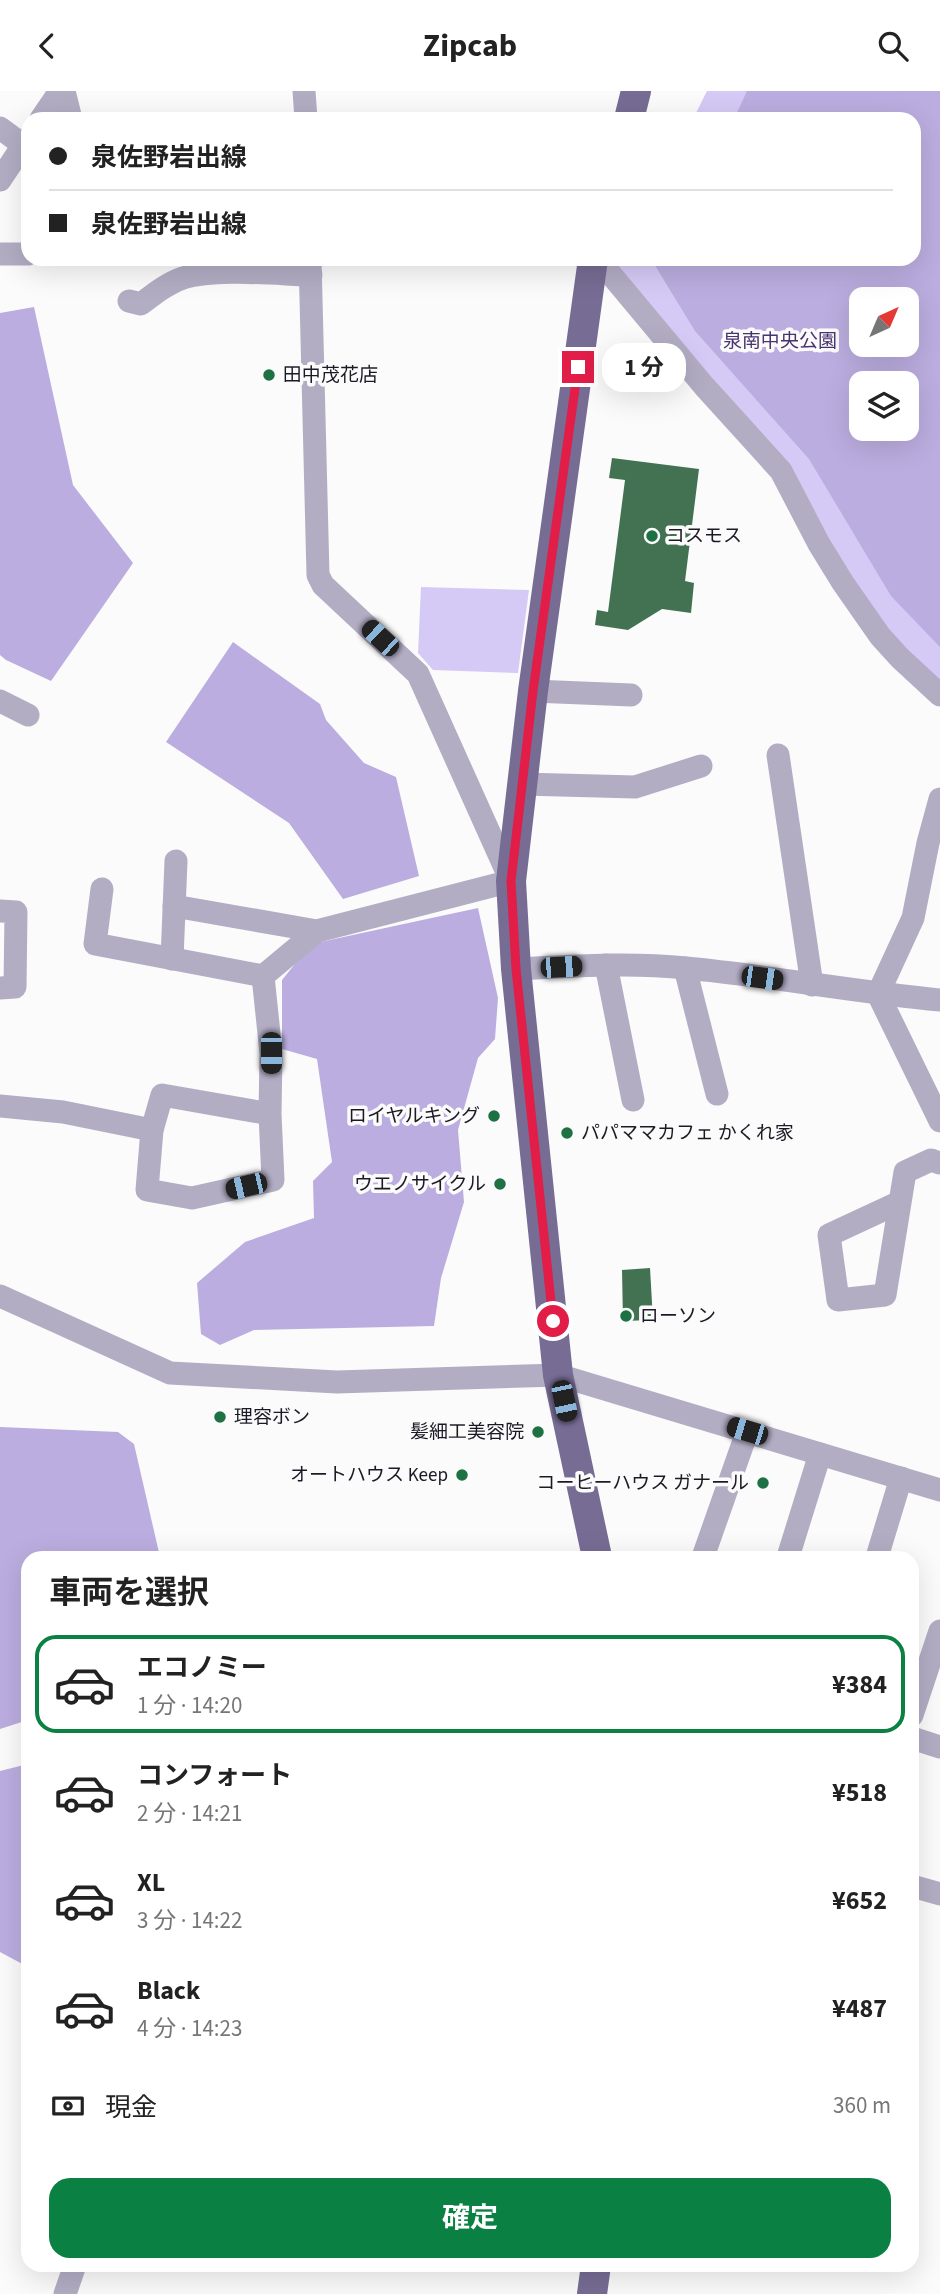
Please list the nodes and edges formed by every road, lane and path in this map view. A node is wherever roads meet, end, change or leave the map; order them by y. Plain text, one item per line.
1 (62, 91) edge
2 (304, 91) edge
3 (636, 91) edge
4 (46, 112) edge
5 (69, 112) edge
6 (306, 112) edge
7 (631, 112) edge
8 (0, 128) edge
9 (21, 139) edge
10 (21, 149) edge
11 (0, 180) edge
12 (0, 254) edge
13 (21, 254) edge
14 (592, 266) edge
15 (604, 266) edge
16 (311, 267) edge
17 (129, 301) dead end
18 (533, 691) junction
19 (631, 695) dead end
20 (940, 695) edge
21 (0, 701) edge
22 (28, 715) dead end
23 (778, 755) dead end
24 (701, 765) dead end
25 (522, 783) junction
26 (940, 799) edge
27 (176, 861) dead end
28 (511, 881) junction
29 (102, 889) dead end
30 (174, 906) junction
31 (0, 911) edge
32 (317, 930) junction
33 (172, 958) junction
34 (606, 965) junction
35 (685, 968) junction
36 (516, 969) junction
37 (264, 976) junction
38 (813, 985) junction
39 (0, 988) edge
40 (878, 994) junction
41 (940, 1000) edge
42 (717, 1094) dead end
43 (633, 1100) dead end
44 (0, 1106) edge
45 (271, 1114) junction
46 (940, 1121) edge
47 (152, 1130) junction
48 (940, 1163) edge
49 (900, 1202) dead end
50 (0, 1296) edge
51 (558, 1375) junction
52 (747, 1431) junction
53 (820, 1454) junction
54 (901, 1478) junction
55 (940, 1490) edge
56 (596, 1551) edge
57 (705, 1551) edge
58 (790, 1551) edge
59 (879, 1551) edge
60 (940, 1631) edge
61 (936, 1656) edge
62 (919, 1698) edge
63 (919, 1740) edge
64 (940, 1747) edge
65 (919, 1888) edge
66 (940, 1894) edge
67 (73, 2272) edge
68 (595, 2272) edge
69 (65, 2294) edge
70 (592, 2294) edge

1 - 4 street
1 - 5 street
2 - 6 street
3 - 7 main road
8 - 9 street
10 - 11 street
12 - 13 street
14 - 18 main road
15 - 20 street
16 - 17 street
16 - 28 street
18 - 19 street
18 - 25 main road
21 - 22 street
23 - 38 street
24 - 25 street
25 - 28 main road
26 - 40 street
27 - 30 street
28 - 32 street
28 - 36 main road
29 - 33 street
30 - 32 street
30 - 33 street
31 - 39 street
32 - 37 street
33 - 37 street
34 - 35 street
34 - 36 street
34 - 43 street
35 - 38 street
35 - 42 street
36 - 51 main road
37 - 45 street
38 - 40 street
40 - 41 street
40 - 46 street
44 - 47 street
45 - 47 street
45 - 47 street
48 - 49 street
50 - 51 street
51 - 52 street
51 - 56 main road
52 - 53 street
52 - 57 street
53 - 54 street
53 - 58 street
54 - 55 street
54 - 59 street
60 - 61 street
61 - 62 street
63 - 64 street
65 - 66 street
67 - 69 street
68 - 70 main road

